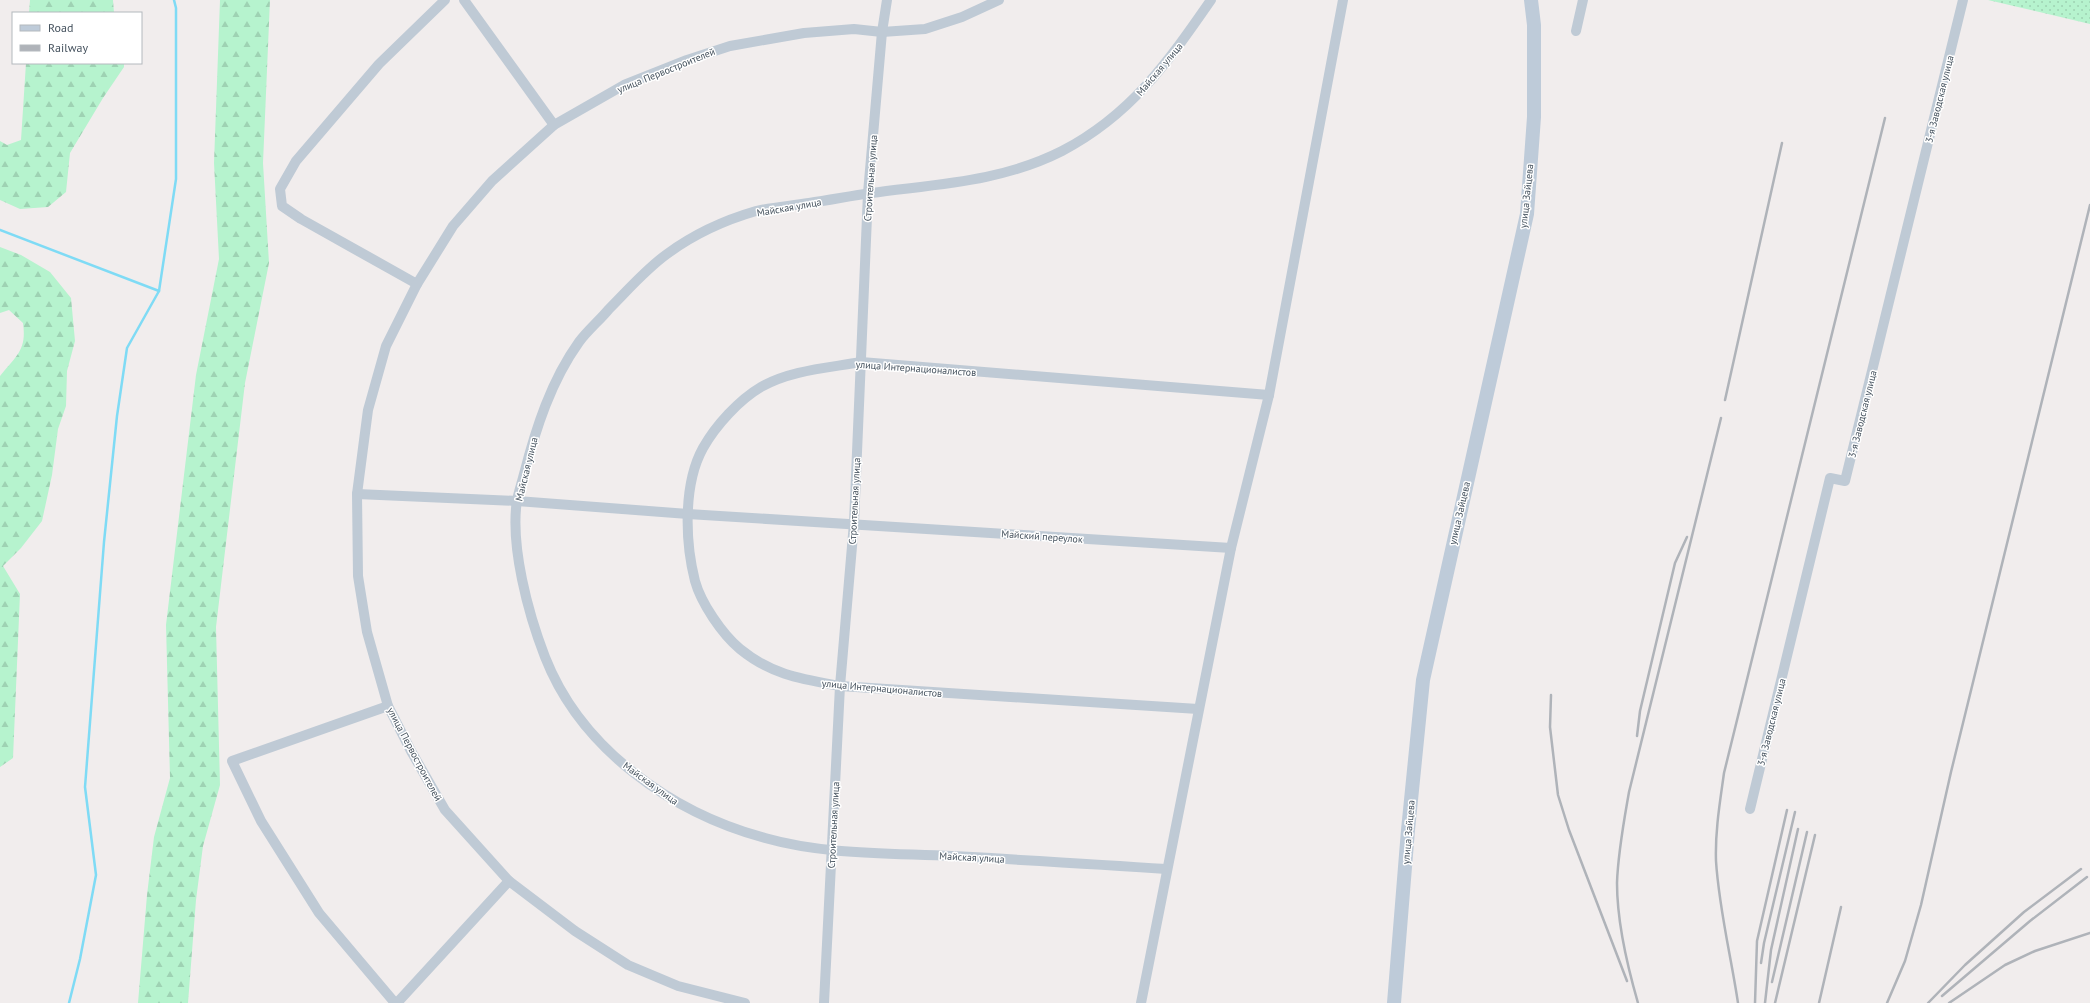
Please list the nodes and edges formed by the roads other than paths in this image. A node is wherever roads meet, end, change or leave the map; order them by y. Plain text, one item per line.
1 (445, 0) edge
2 (464, 0) edge
3 (887, 0) edge
4 (999, 0) edge
5 (1211, 0) edge
6 (1343, 0) edge
7 (1531, 0) edge
8 (1583, 0) edge
9 (1963, 0) edge
10 (1576, 31) dead end
11 (882, 32) junction
12 (554, 125) junction
13 (868, 193) junction
14 (416, 284) junction
15 (861, 362) junction
16 (1269, 395) junction
17 (357, 494) junction
18 (517, 501) junction
19 (688, 514) junction
20 (854, 523) junction
21 (1231, 548) junction
22 (840, 686) junction
23 (388, 706) junction
24 (1198, 709) junction
25 (1750, 809) dead end
26 (831, 850) junction
27 (1166, 869) junction
28 (509, 882) junction
29 (396, 1003) edge
30 (745, 1003) edge
31 (824, 1003) edge
32 (1141, 1003) edge
33 (1394, 1003) edge

1 - 14 street
2 - 12 street
3 - 11 street, Строительная улица
4 - 11 street, улица Первостроителей
5 - 13 street, Майская улица
6 - 16 street
7 - 33 street, улица Зайцева
8 - 10 street
9 - 25 street, 3-я Заводская улица
11 - 12 street, улица Первостроителей
11 - 13 street, Строительная улица
12 - 14 street, улица Первостроителей
13 - 15 street, Строительная улица
13 - 18 street, Майская улица
14 - 17 street, улица Первостроителей
15 - 16 street, улица Интернационалистов
15 - 19 street, улица Интернационалистов
15 - 20 street, Строительная улица
16 - 21 street
17 - 18 street, Майский переулок
17 - 23 street, улица Первостроителей
18 - 19 street, Майский переулок
18 - 26 street, Майская улица
19 - 20 street, Майский переулок
19 - 22 street, улица Интернационалистов
20 - 21 street, Майский переулок
20 - 22 street, Строительная улица
21 - 24 street
22 - 24 street, улица Интернационалистов
22 - 26 street, Строительная улица
23 - 28 street, улица Первостроителей
23 - 29 street
24 - 27 street
26 - 27 street, Майская улица
26 - 31 street, Строительная улица
27 - 32 street
28 - 29 street
28 - 30 street, улица Первостроителей

